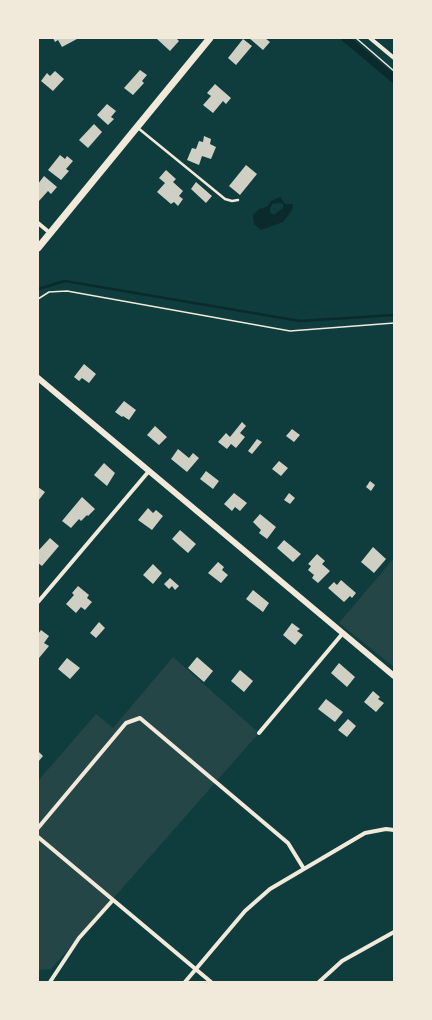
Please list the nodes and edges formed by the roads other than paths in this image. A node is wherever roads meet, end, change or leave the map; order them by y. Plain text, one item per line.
1 (210, 38) edge
2 (370, 38) edge
3 (394, 58) edge
4 (137, 127) junction
5 (238, 200) dead end
6 (38, 223) edge
7 (50, 233) junction
8 (38, 248) edge
9 (38, 378) edge
10 (149, 471) junction
11 (38, 602) edge
12 (343, 633) junction
13 (394, 676) edge
14 (259, 733) dead end
15 (38, 828) edge
16 (394, 830) edge
17 (38, 838) edge
18 (304, 869) junction
19 (112, 900) junction
20 (394, 932) edge
21 (196, 969) junction
22 (50, 982) edge
23 (185, 982) edge
24 (211, 982) edge
25 (319, 982) edge

1 - 4 main road
2 - 3 street
4 - 5 lane
4 - 7 main road
6 - 7 street
7 - 8 main road
9 - 10 street
10 - 11 street
10 - 12 street
12 - 13 street
12 - 14 street
15 - 18 street
16 - 18 street
17 - 19 street
18 - 21 street
19 - 21 street
19 - 22 street
20 - 25 street
21 - 23 street
21 - 24 street

